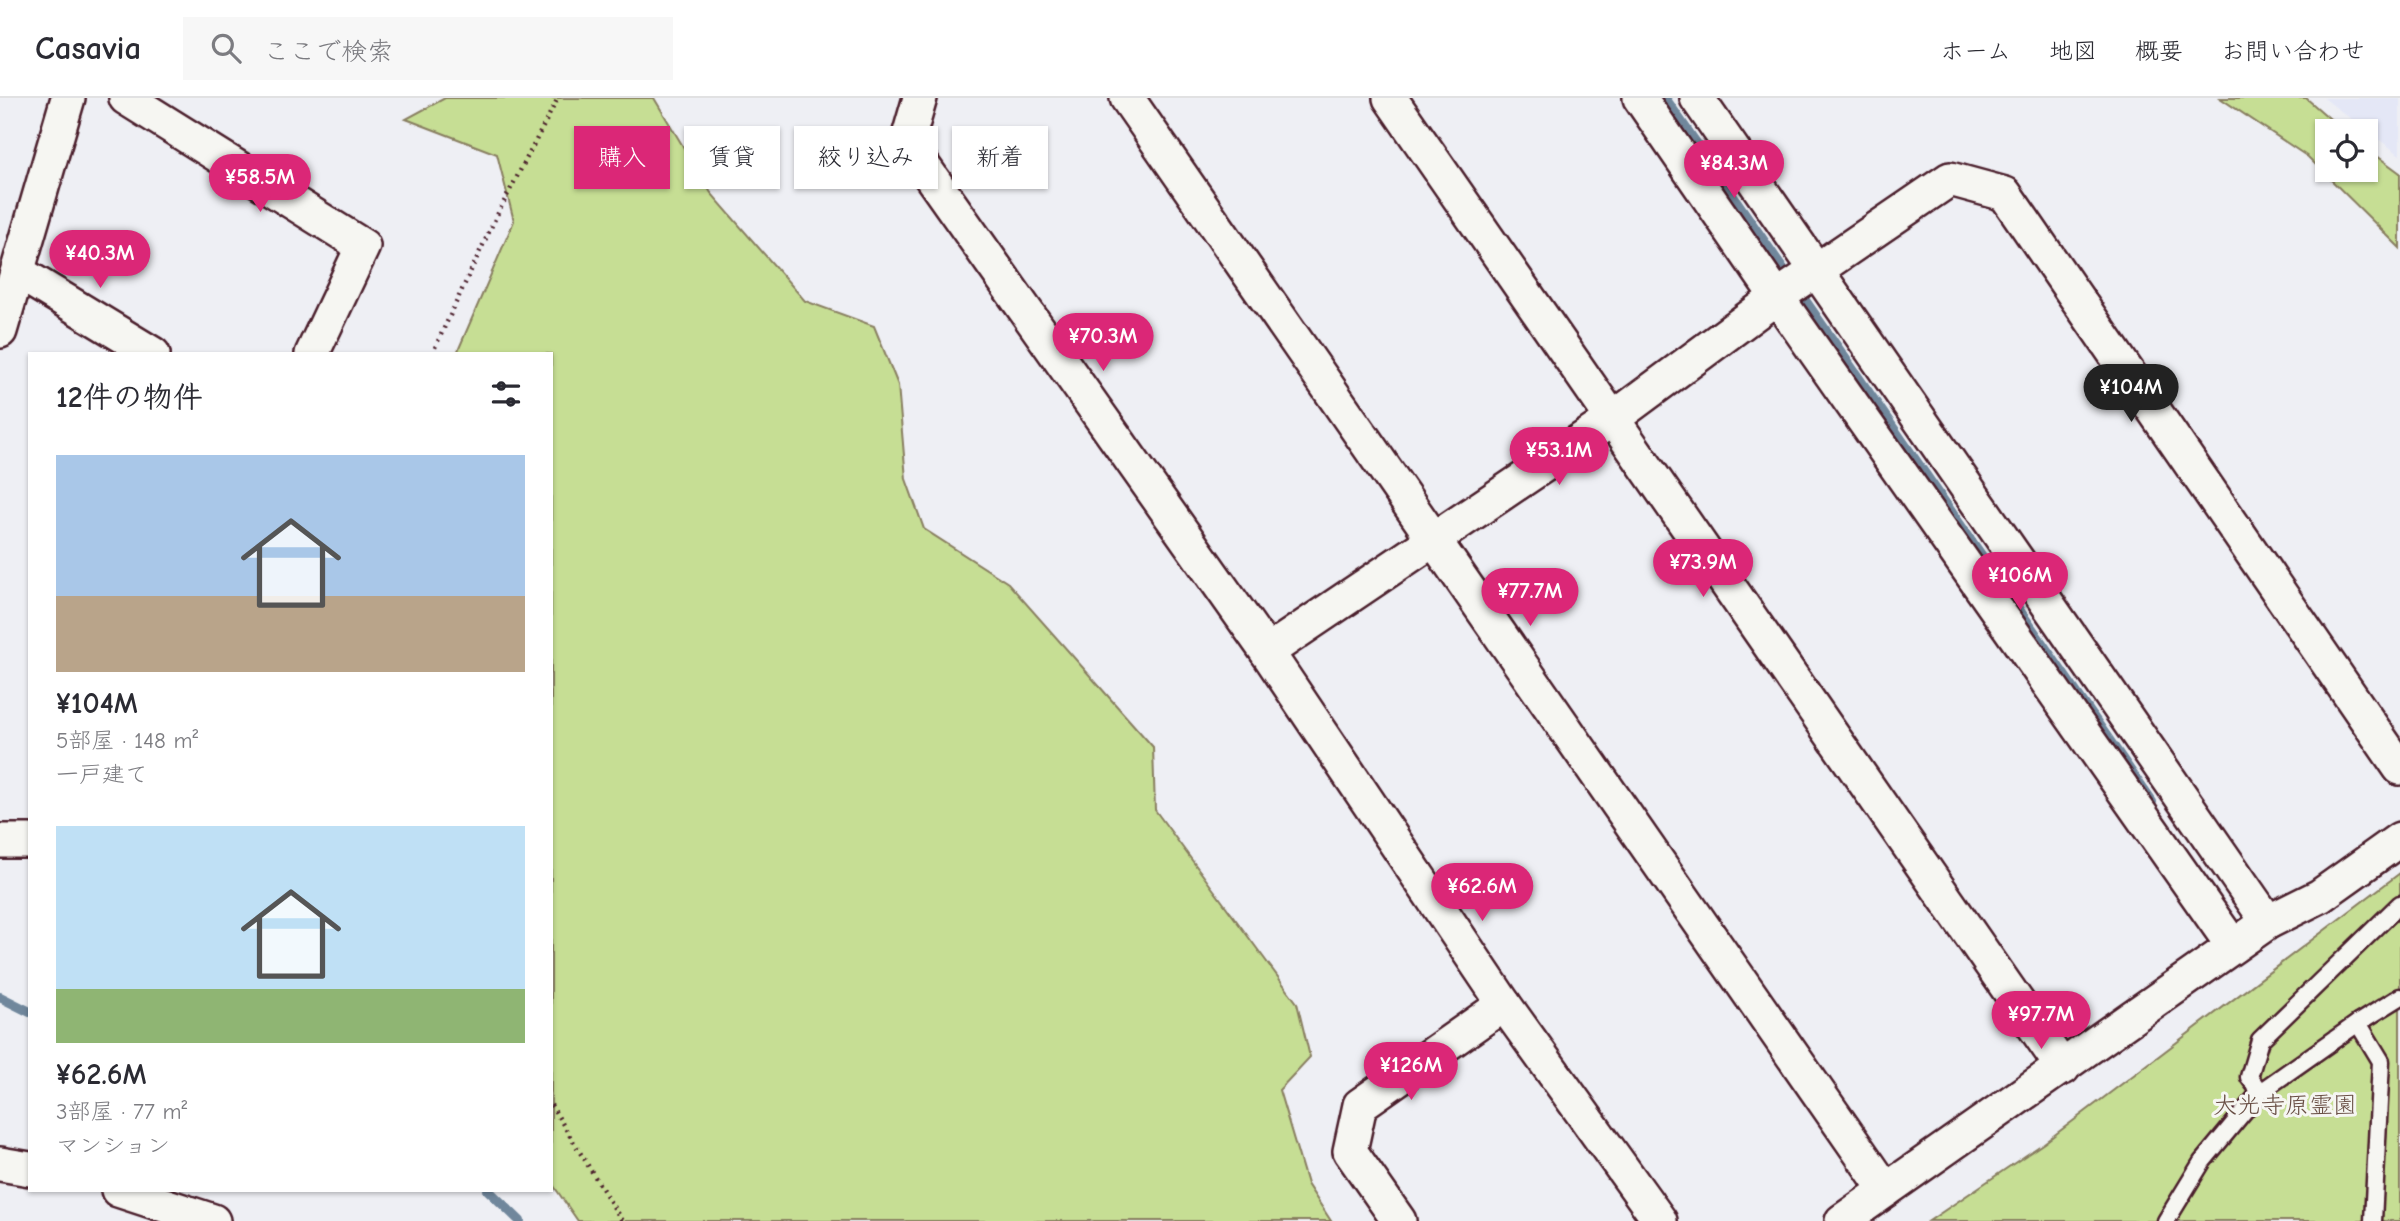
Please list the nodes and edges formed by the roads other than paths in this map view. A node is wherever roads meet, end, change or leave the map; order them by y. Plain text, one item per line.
1 (68, 98) edge
2 (126, 98) edge
3 (920, 98) edge
4 (1127, 98) edge
5 (1390, 98) edge
6 (1640, 98) edge
7 (1697, 98) edge
8 (1816, 271) junction
9 (19, 272) junction
10 (1777, 297) junction
11 (0, 331) edge
12 (150, 352) edge
13 (313, 352) edge
14 (1611, 420) junction
15 (1434, 538) junction
16 (1266, 652) junction
17 (2400, 768) edge
18 (2400, 839) edge
19 (0, 841) edge
20 (28, 841) edge
21 (2400, 904) edge
22 (2268, 922) junction
23 (2233, 946) junction
24 (2400, 997) edge
25 (1504, 1004) junction
26 (2358, 1023) junction
27 (2063, 1068) junction
28 (2260, 1092) junction
29 (0, 1164) edge
30 (28, 1169) edge
31 (1886, 1190) junction
32 (124, 1192) edge
33 (213, 1221) edge
34 (1399, 1221) edge
35 (1660, 1221) edge
36 (1842, 1221) edge
37 (2166, 1221) edge
38 (2374, 1221) edge

1 - 9 street
2 - 13 street
3 - 16 street
4 - 15 street
5 - 14 street
6 - 10 street
7 - 8 street
8 - 10 street
8 - 17 street
8 - 22 street
9 - 11 street
9 - 12 street
10 - 14 street
10 - 23 street
14 - 15 street
14 - 27 street
15 - 16 street
15 - 31 street
16 - 25 street
18 - 22 street
19 - 20 street
21 - 28 lane
22 - 23 street
23 - 27 street
24 - 26 lane
25 - 34 street
25 - 35 street
26 - 28 lane
26 - 38 lane
27 - 31 street
28 - 37 lane
29 - 30 street
31 - 36 street
32 - 33 street

